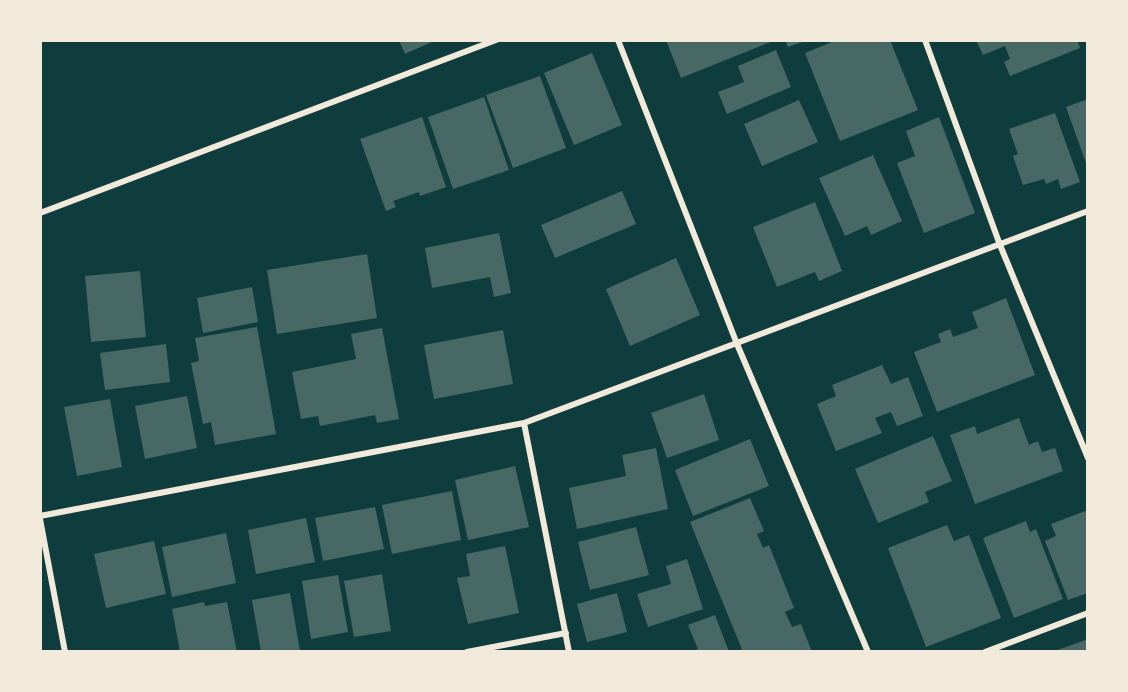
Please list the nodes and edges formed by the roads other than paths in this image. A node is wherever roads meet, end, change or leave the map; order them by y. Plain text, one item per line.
1 (496, 40) edge
2 (618, 40) edge
3 (925, 40) edge
4 (1088, 211) edge
5 (40, 213) edge
6 (1000, 245) junction
7 (737, 344) junction
8 (524, 423) junction
9 (1088, 458) edge
10 (40, 517) edge
11 (1088, 613) edge
12 (566, 633) junction
13 (65, 651) edge
14 (467, 651) edge
15 (569, 651) edge
16 (868, 651) edge
17 (985, 651) edge

1 - 5 street
2 - 7 street
3 - 6 street
4 - 6 street
6 - 7 street
6 - 9 street
7 - 8 street
7 - 16 street
8 - 10 street
8 - 12 street
10 - 13 street
11 - 17 street
12 - 14 street
12 - 15 street

